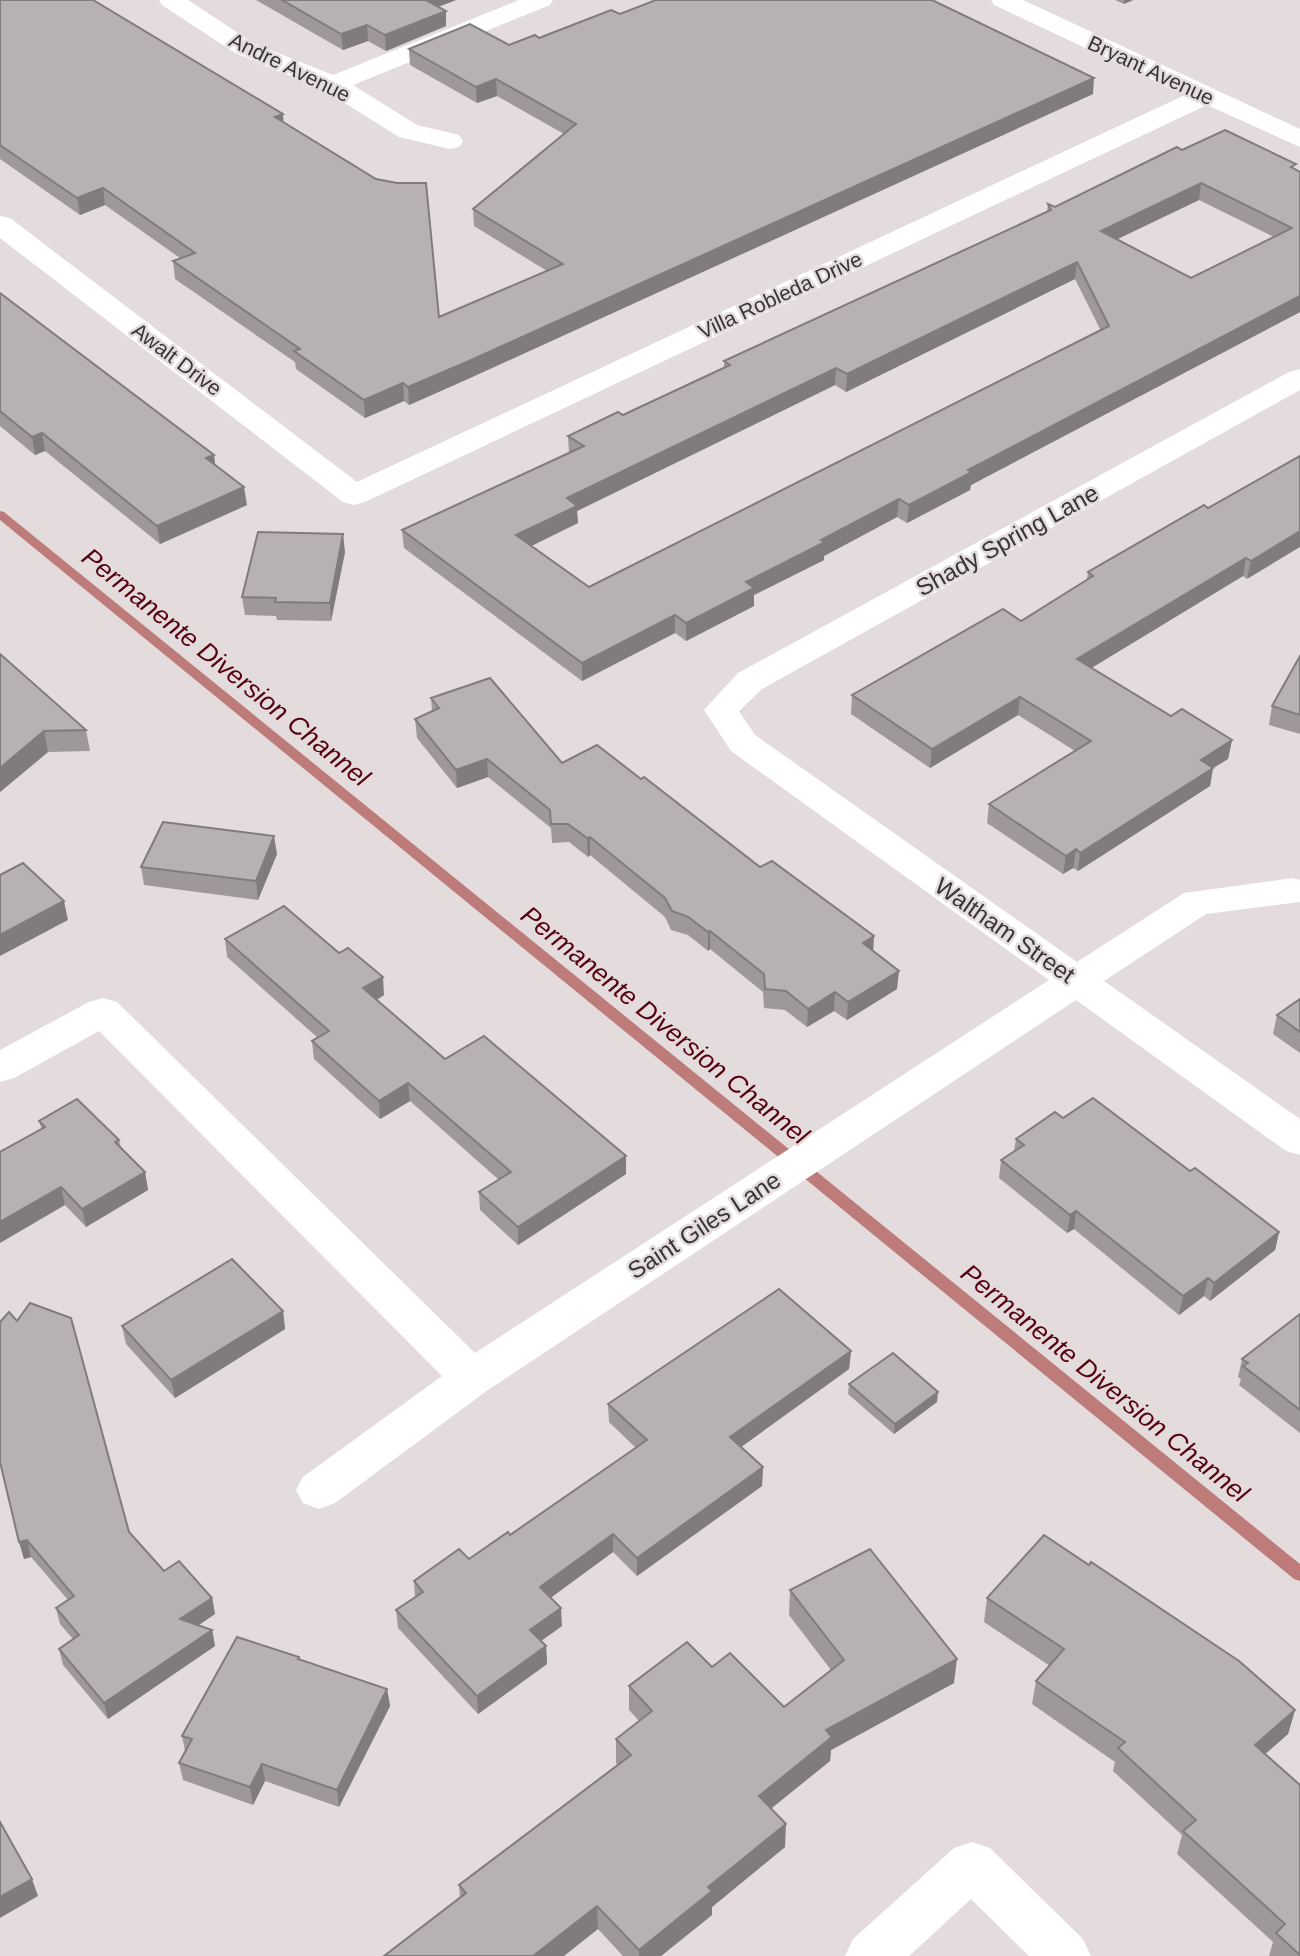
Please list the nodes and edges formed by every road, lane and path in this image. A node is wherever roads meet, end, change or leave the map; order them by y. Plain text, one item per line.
1 (171, 0) edge
2 (541, 0) edge
3 (1003, 0) edge
4 (333, 84) junction
5 (1205, 96) junction
6 (1300, 139) edge
7 (450, 141) dead end
8 (0, 224) edge
9 (1300, 378) edge
10 (354, 495) joint
11 (721, 710) joint
12 (1293, 891) dead end
13 (1077, 981) junction
14 (0, 1068) edge
15 (1300, 1140) edge
16 (472, 1378) junction
17 (319, 1490) dead end
18 (871, 1956) edge
19 (1065, 1956) edge

1 - 4 street, Andre Avenue
2 - 4 street
3 - 5 street, Bryant Avenue
4 - 7 street, Andre Avenue
5 - 6 street, Bryant Avenue
5 - 10 street, Villa Robleda Drive
8 - 10 street, Awalt Drive
9 - 11 street, Shady Spring Lane
11 - 13 street, Waltham Street
12 - 13 street, Saint Giles Lane
13 - 15 street, Waltham Street
13 - 16 street, Saint Giles Lane
14 - 16 street
16 - 17 street, Saint Giles Lane
18 - 19 street

